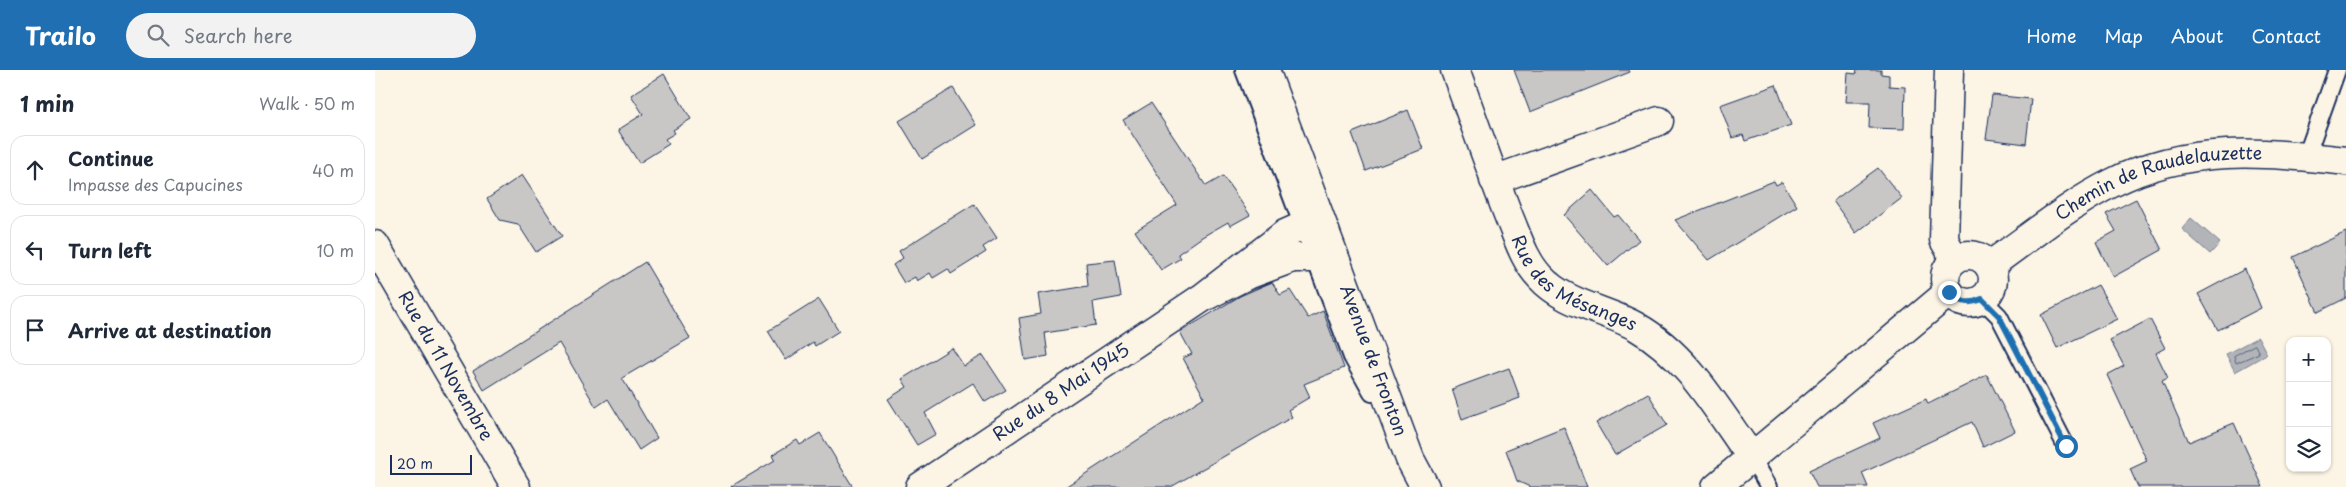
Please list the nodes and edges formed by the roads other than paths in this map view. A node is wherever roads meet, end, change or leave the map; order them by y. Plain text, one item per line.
1 (1244, 70) edge
2 (1265, 70) edge
3 (1455, 70) edge
4 (1949, 70) edge
5 (2337, 70) edge
6 (1659, 121) dead end
7 (2306, 157) junction
8 (2346, 161) edge
9 (1495, 180) junction
10 (1314, 229) junction
11 (375, 246) edge
12 (1316, 258) junction
13 (1955, 259) junction
14 (1989, 266) junction
15 (1949, 292) junction
16 (1202, 298) junction
17 (1982, 299) junction
18 (1371, 393) junction
19 (2066, 446) dead end
20 (1752, 458) junction
21 (516, 487) edge
22 (919, 487) edge
23 (1405, 487) edge
24 (1425, 487) edge
25 (1716, 487) edge
26 (1769, 487) edge

1 - 10 lane
2 - 10 street, Avenue de Fronton
3 - 9 street, Rue des Mésanges
4 - 13 street
5 - 7 lane
6 - 9 street
7 - 8 street, Chemin de Raudelauzette
7 - 14 street, Chemin de Raudelauzette
9 - 20 street, Rue des Mésanges
10 - 12 street
10 - 16 street, Rue du 8 Mai 1945
10 - 18 street, Avenue de Fronton
10 - 24 street, Avenue de Fronton
11 - 21 street, Rue du 11 Novembre
12 - 16 street, Rue du 8 Mai 1945
12 - 18 lane
13 - 14 street
13 - 15 street
14 - 17 street
15 - 17 street
15 - 20 street
16 - 22 street, Rue du 8 Mai 1945
17 - 19 lane
18 - 23 street, Avenue de Fronton
20 - 25 street
20 - 26 lane

